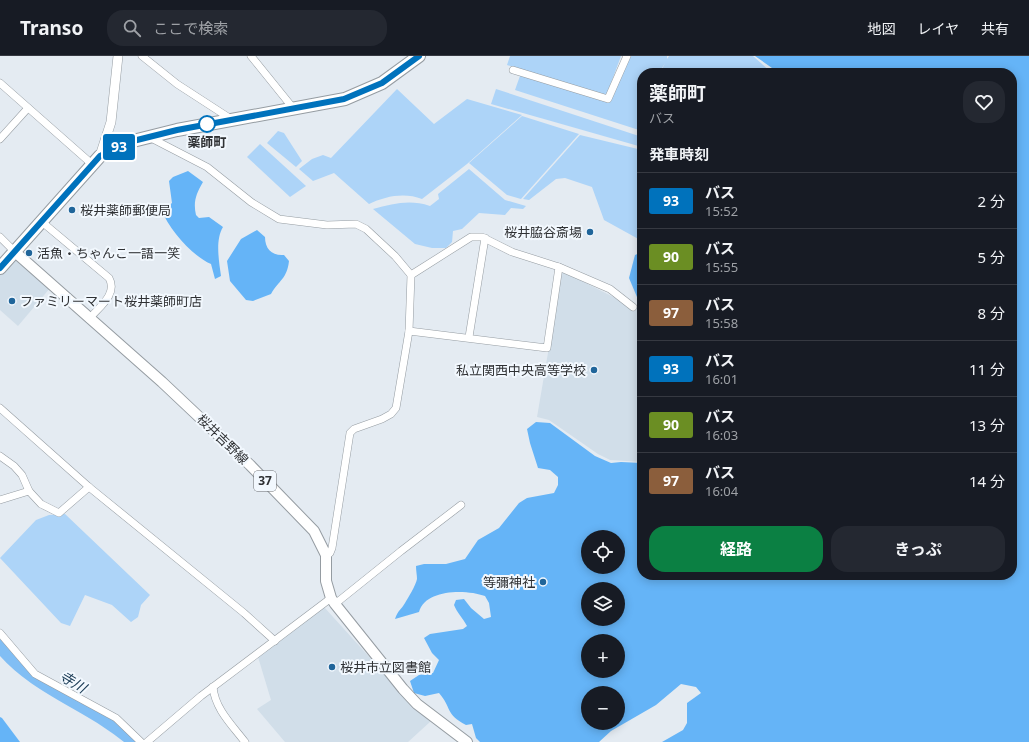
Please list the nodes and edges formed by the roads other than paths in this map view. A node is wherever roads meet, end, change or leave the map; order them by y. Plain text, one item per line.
1 (118, 56) edge
2 (142, 56) edge
3 (251, 56) edge
4 (419, 56) edge
5 (627, 56) edge
6 (513, 70) dead end
7 (0, 83) edge
8 (28, 108) junction
9 (293, 108) junction
10 (231, 119) junction
11 (149, 136) junction
12 (0, 139) edge
13 (97, 160) junction
14 (42, 222) junction
15 (0, 237) edge
16 (485, 238) junction
17 (15, 252) junction
18 (559, 267) junction
19 (0, 268) edge
20 (411, 275) junction
21 (633, 307) dead end
22 (89, 319) junction
23 (409, 331) junction
24 (469, 337) junction
25 (0, 408) edge
26 (0, 456) edge
27 (89, 487) junction
28 (29, 491) junction
29 (0, 500) edge
30 (461, 505) dead end
31 (326, 555) junction
32 (333, 601) junction
33 (0, 634) edge
34 (275, 641) junction
35 (213, 687) junction
36 (140, 742) edge
37 (147, 742) edge
38 (245, 742) edge
39 (467, 742) edge

1 - 13 street
2 - 10 street
3 - 9 street
4 - 9 highway
5 - 6 street
7 - 8 street
8 - 12 street
8 - 13 street
9 - 10 highway
10 - 11 highway
11 - 13 highway
11 - 20 street
13 - 14 highway
14 - 17 highway
14 - 22 street
15 - 17 street
16 - 18 street
16 - 20 street
16 - 24 street
17 - 19 highway
17 - 22 main road, 桜井吉野線 / 37
18 - 21 street
18 - 24 street
20 - 23 street
22 - 31 main road, 桜井吉野線 / 37
23 - 24 street
23 - 31 street
25 - 27 street
26 - 28 street
27 - 28 street
27 - 34 street
28 - 29 street
30 - 32 street
31 - 32 main road, 桜井吉野線 / 37
32 - 34 street
32 - 39 main road, 桜井吉野線 / 37
33 - 36 street
34 - 35 street
35 - 37 street
35 - 38 street

